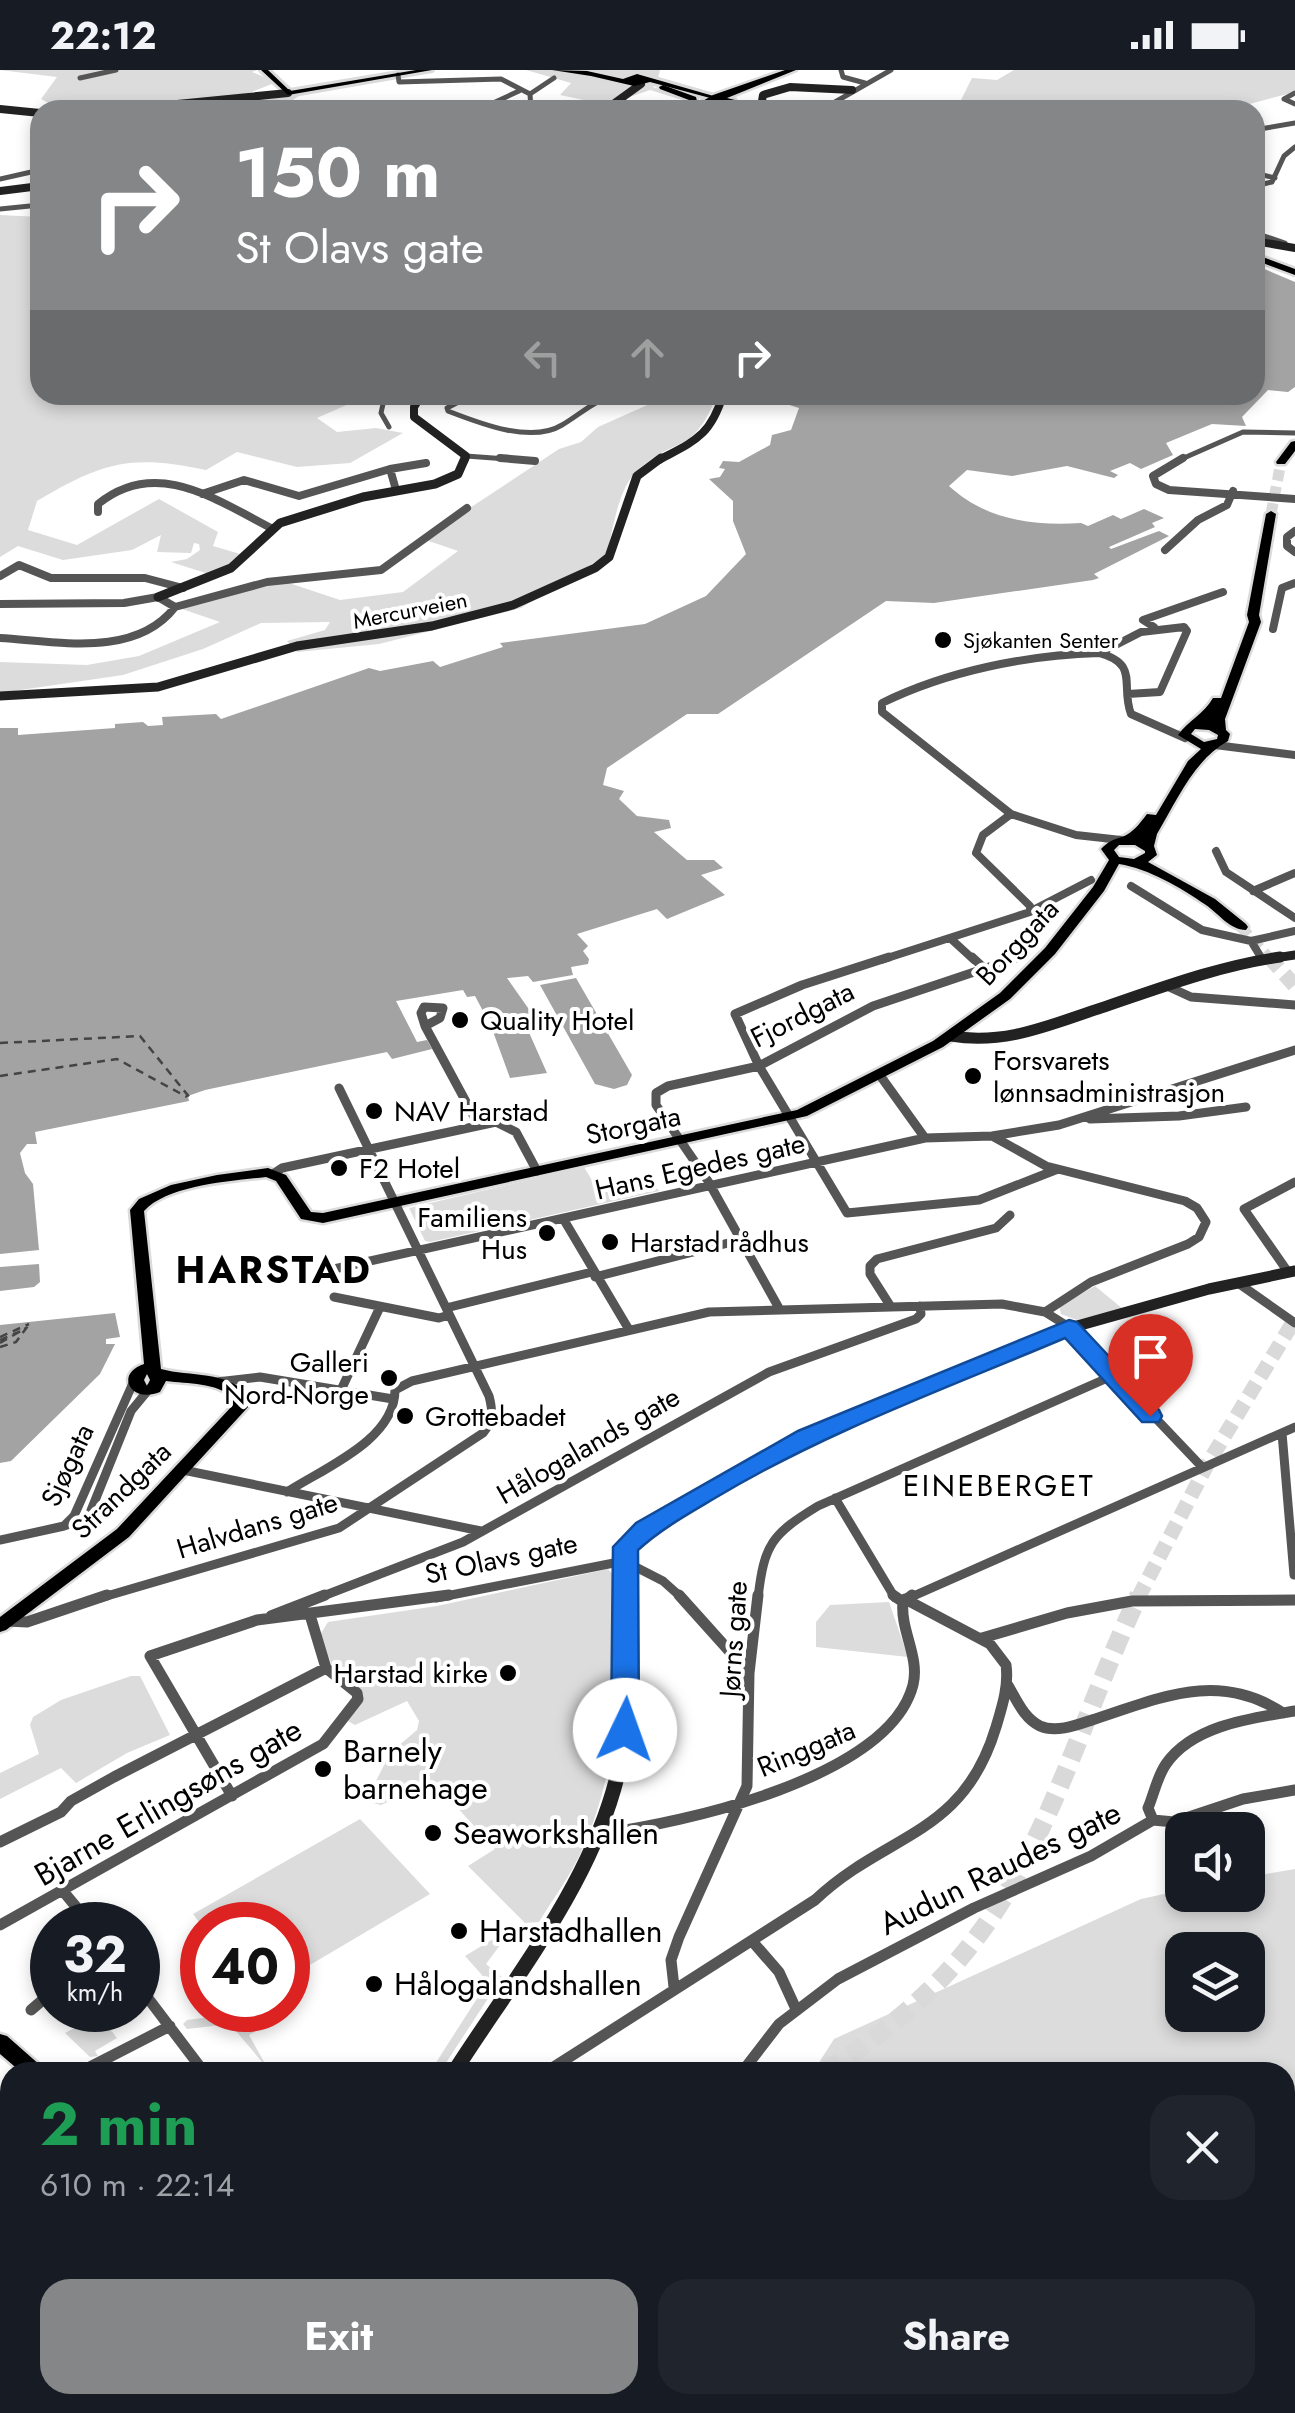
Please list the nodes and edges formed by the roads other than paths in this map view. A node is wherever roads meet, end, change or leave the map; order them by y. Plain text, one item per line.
1 (116, 70) edge
2 (264, 70) edge
3 (430, 70) edge
4 (795, 70) edge
5 (841, 70) edge
6 (891, 70) edge
7 (555, 74) edge
8 (398, 75) junction
9 (80, 78) dead end
10 (639, 79) edge
11 (865, 83) junction
12 (663, 87) joint
13 (852, 90) junction
14 (519, 91) junction
15 (293, 92) junction
16 (1295, 93) edge
17 (530, 94) junction
18 (238, 100) edge
19 (500, 100) edge
20 (530, 100) edge
21 (615, 100) edge
22 (693, 100) edge
23 (703, 100) edge
24 (724, 100) edge
25 (762, 100) edge
26 (836, 100) edge
27 (1295, 104) edge
28 (0, 110) edge
29 (30, 112) edge
30 (1295, 123) edge
31 (1265, 128) edge
32 (1293, 150) edge
33 (30, 172) edge
34 (1265, 176) edge
35 (0, 178) edge
36 (1275, 178) junction
37 (1265, 185) edge
38 (30, 187) edge
39 (0, 191) edge
40 (30, 206) edge
41 (0, 209) edge
42 (1265, 236) edge
43 (1265, 242) edge
44 (1295, 247) edge
45 (1265, 261) edge
46 (1295, 272) edge
47 (383, 405) edge
48 (416, 405) edge
49 (453, 405) edge
50 (592, 405) edge
51 (720, 405) edge
52 (389, 427) dead end
53 (1295, 433) edge
54 (1295, 444) edge
55 (466, 456) junction
56 (534, 461) dead end
57 (1281, 462) tunnel mouth
58 (426, 463) dead end
59 (390, 469) junction
60 (396, 490) junction
61 (1233, 492) junction
62 (202, 494) junction
63 (1295, 499) edge
64 (467, 508) dead end
65 (98, 512) dead end
66 (1271, 514) tunnel mouth
67 (271, 528) junction
68 (1295, 531) edge
69 (1164, 550) dead end
70 (1295, 552) edge
71 (0, 576) edge
72 (1295, 583) edge
73 (183, 588) junction
74 (1223, 592) dead end
75 (158, 597) junction
76 (0, 604) edge
77 (174, 607) junction
78 (1253, 615) junction
79 (1154, 627) junction
80 (1273, 629) dead end
81 (0, 638) edge
82 (1102, 652) junction
83 (1128, 694) junction
84 (0, 696) edge
85 (1190, 733) junction
86 (1218, 739) junction
87 (1295, 755) edge
88 (1012, 814) junction
89 (1076, 835) junction
90 (1123, 840) junction
91 (1216, 852) dead end
92 (1111, 854) junction
93 (1143, 857) junction
94 (1295, 874) edge
95 (1095, 884) junction
96 (1131, 886) dead end
97 (1253, 891) junction
98 (1033, 910) junction
99 (1295, 918) edge
100 (1241, 927) tunnel mouth
101 (1295, 931) edge
102 (950, 938) junction
103 (1251, 940) junction
104 (1295, 955) edge
105 (1022, 956) dead end
106 (1262, 958) junction
107 (985, 968) junction
108 (1167, 986) junction
109 (1295, 1004) edge
110 (735, 1014) joint
111 (425, 1026) dead end
112 (967, 1026) junction
113 (951, 1036) junction
114 (994, 1040) junction
115 (1295, 1050) edge
116 (759, 1066) junction
117 (879, 1074) junction
118 (339, 1088) dead end
119 (1246, 1107) dead end
120 (790, 1116) junction
121 (1078, 1119) junction
122 (478, 1124) junction
123 (992, 1136) junction
124 (925, 1138) junction
125 (680, 1140) junction
126 (370, 1148) junction
127 (818, 1162) junction
128 (1058, 1169) junction
129 (537, 1171) junction
130 (273, 1174) junction
131 (1295, 1182) edge
132 (710, 1187) junction
133 (396, 1202) junction
134 (1010, 1215) dead end
135 (564, 1220) junction
136 (740, 1240) junction
137 (418, 1251) junction
138 (334, 1269) dead end
139 (1291, 1271) edge
140 (594, 1275) junction
141 (1238, 1283) junction
142 (334, 1297) dead end
143 (920, 1306) junction
144 (380, 1307) junction
145 (891, 1307) junction
146 (780, 1310) junction
147 (448, 1312) junction
148 (1044, 1312) junction
149 (1295, 1324) edge
150 (1069, 1327) junction
151 (628, 1328) junction
152 (476, 1366) junction
153 (1112, 1376) junction
154 (253, 1377) junction
155 (148, 1379) junction
156 (216, 1382) junction
157 (341, 1390) junction
158 (238, 1392) junction
159 (394, 1399) junction
160 (226, 1423) junction
161 (1295, 1427) edge
162 (1282, 1433) junction
163 (1202, 1467) junction
164 (183, 1470) junction
165 (287, 1492) junction
166 (835, 1498) junction
167 (371, 1508) junction
168 (64, 1526) junction
169 (481, 1531) junction
170 (0, 1540) edge
171 (624, 1561) junction
172 (1294, 1576) edge
173 (1295, 1600) edge
174 (904, 1601) junction
175 (310, 1616) junction
176 (269, 1617) junction
177 (5, 1620) edge
178 (982, 1638) junction
179 (150, 1656) joint
180 (326, 1668) junction
181 (749, 1673) junction
182 (1007, 1684) junction
183 (1289, 1712) edge
184 (199, 1736) junction
185 (1295, 1790) edge
186 (232, 1796) junction
187 (744, 1797) junction
188 (1153, 1820) junction
189 (599, 1834) junction
190 (0, 1842) edge
191 (63, 1890) junction
192 (73, 1902) edge
193 (0, 1925) edge
194 (752, 1941) junction
195 (674, 1987) junction
196 (796, 2010) junction
197 (160, 2013) edge
198 (170, 2026) junction
199 (0, 2042) edge
200 (23, 2062) edge
201 (101, 2062) edge
202 (197, 2062) edge
203 (460, 2062) edge
204 (561, 2062) edge
205 (750, 2062) edge

1 - 9 street
2 - 15 main road
3 - 8 main road
4 - 24 highway
5 - 11 street
6 - 11 street
7 - 10 main road
7 - 17 street
8 - 14 street
8 - 15 main road
10 - 12 main road
10 - 21 street
10 - 23 main road
11 - 13 street
12 - 22 highway
13 - 25 street
13 - 26 street
14 - 17 street
14 - 19 street
15 - 18 street
16 - 27 street
17 - 20 street
28 - 29 street
30 - 31 street
32 - 36 street
33 - 35 street
34 - 36 street
36 - 37 street
38 - 39 street
40 - 41 street
42 - 44 street
43 - 44 street
45 - 46 highway
47 - 52 street
48 - 55 street
49 - 50 street
51 - 84 street, Mercurveien
53 - 61 street
54 - 57 highway
55 - 56 street
55 - 60 street
58 - 59 street
59 - 60 street
59 - 62 street
60 - 67 street
61 - 63 street
61 - 69 street
62 - 65 street
62 - 67 street
64 - 77 street
66 - 78 highway
67 - 73 street
68 - 70 street
71 - 73 street
72 - 80 street
73 - 75 street
74 - 79 street
75 - 76 street
75 - 77 street
77 - 81 street
78 - 85 highway
78 - 86 highway
79 - 82 street
79 - 83 street
82 - 83 street
82 - 88 street
83 - 85 street
85 - 86 highway
85 - 86 highway
85 - 90 highway
86 - 87 street
86 - 93 highway
88 - 89 street
88 - 98 street
89 - 90 street
89 - 92 street
90 - 92 highway
90 - 93 highway
91 - 97 street
92 - 93 highway
92 - 95 highway, Borggata
93 - 95 highway, Borggata
93 - 100 highway
94 - 97 street
95 - 98 street
95 - 112 highway, Borggata
96 - 103 street
97 - 99 street
98 - 102 street
101 - 103 street
102 - 107 street
102 - 110 street
103 - 106 street
104 - 106 street
105 - 107 street, Fjordgata
106 - 108 street
107 - 116 street, Fjordgata
108 - 109 street
108 - 114 street
110 - 116 street
111 - 122 street
112 - 113 highway, Storgata
112 - 114 street
113 - 114 street
113 - 117 highway, Storgata
115 - 121 street, Hans Egedes gate
116 - 120 street
116 - 125 street, Fjordgata
117 - 120 highway, Storgata
117 - 124 street
118 - 126 street
119 - 121 street, Hans Egedes gate
120 - 125 highway, Storgata
120 - 127 street
121 - 123 street, Hans Egedes gate
122 - 126 street
122 - 129 street
123 - 124 street, Hans Egedes gate
123 - 128 street
124 - 127 street, Hans Egedes gate
125 - 129 highway, Storgata
125 - 132 street
126 - 130 street
126 - 133 street
127 - 128 street
127 - 132 street, Hans Egedes gate
128 - 148 street
129 - 133 highway, Storgata
130 - 133 highway, Storgata
130 - 155 highway, Sjøgata
131 - 139 street
132 - 135 street, Hans Egedes gate
132 - 136 street
133 - 137 street
134 - 145 street
135 - 137 street, Hans Egedes gate
135 - 140 street
136 - 140 street
136 - 146 street
137 - 138 street, Hans Egedes gate
137 - 147 street
139 - 141 street
140 - 147 street
140 - 151 street
141 - 149 street
141 - 150 street
142 - 144 street
143 - 145 street
143 - 148 street
143 - 169 street, Hålogalands gate
144 - 147 street
144 - 157 street
145 - 146 street
146 - 151 street
147 - 152 street
148 - 150 street
150 - 153 street
150 - 171 street
151 - 152 street
152 - 159 street
152 - 167 street, Halvdans gate
153 - 163 street
153 - 166 street, Jørns gate
154 - 156 street
154 - 157 street
154 - 158 street
155 - 156 highway
155 - 160 highway
155 - 168 street, Sjøgata
155 - 168 street, Sjøgata
156 - 158 highway
157 - 159 street
158 - 160 highway
159 - 165 street
160 - 164 highway, Strandgata
161 - 162 street
162 - 163 street
162 - 172 street
163 - 174 street
164 - 165 street
164 - 177 highway, Strandgata
165 - 167 street
166 - 174 street, Ringgata
166 - 181 street, Jørns gate
167 - 169 street
167 - 177 street, Halvdans gate
168 - 170 street
169 - 176 street, Hålogalands gate
171 - 175 street, St Olavs gate
171 - 181 street
171 - 189 street
173 - 178 street
174 - 178 street
174 - 187 street, Ringgata
175 - 176 street, Hålogalands gate
175 - 180 street
176 - 179 street, Hålogalands gate
178 - 182 street
179 - 184 street
180 - 184 street
180 - 186 street, Bjarne Erlingsøns gate
181 - 187 street, Jørns gate
182 - 183 street
182 - 194 street
183 - 188 street
184 - 186 street
184 - 190 street
185 - 188 street, Audun Raudes gate
186 - 191 street, Bjarne Erlingsøns gate
187 - 189 street, Ringgata
187 - 195 street, Jørns gate
188 - 196 street, Audun Raudes gate
189 - 203 street
191 - 192 street
191 - 193 street, Bjarne Erlingsøns gate
194 - 195 street
194 - 196 street
195 - 204 street
196 - 205 street, Audun Raudes gate
197 - 198 street
198 - 201 street
198 - 202 street
199 - 200 highway

